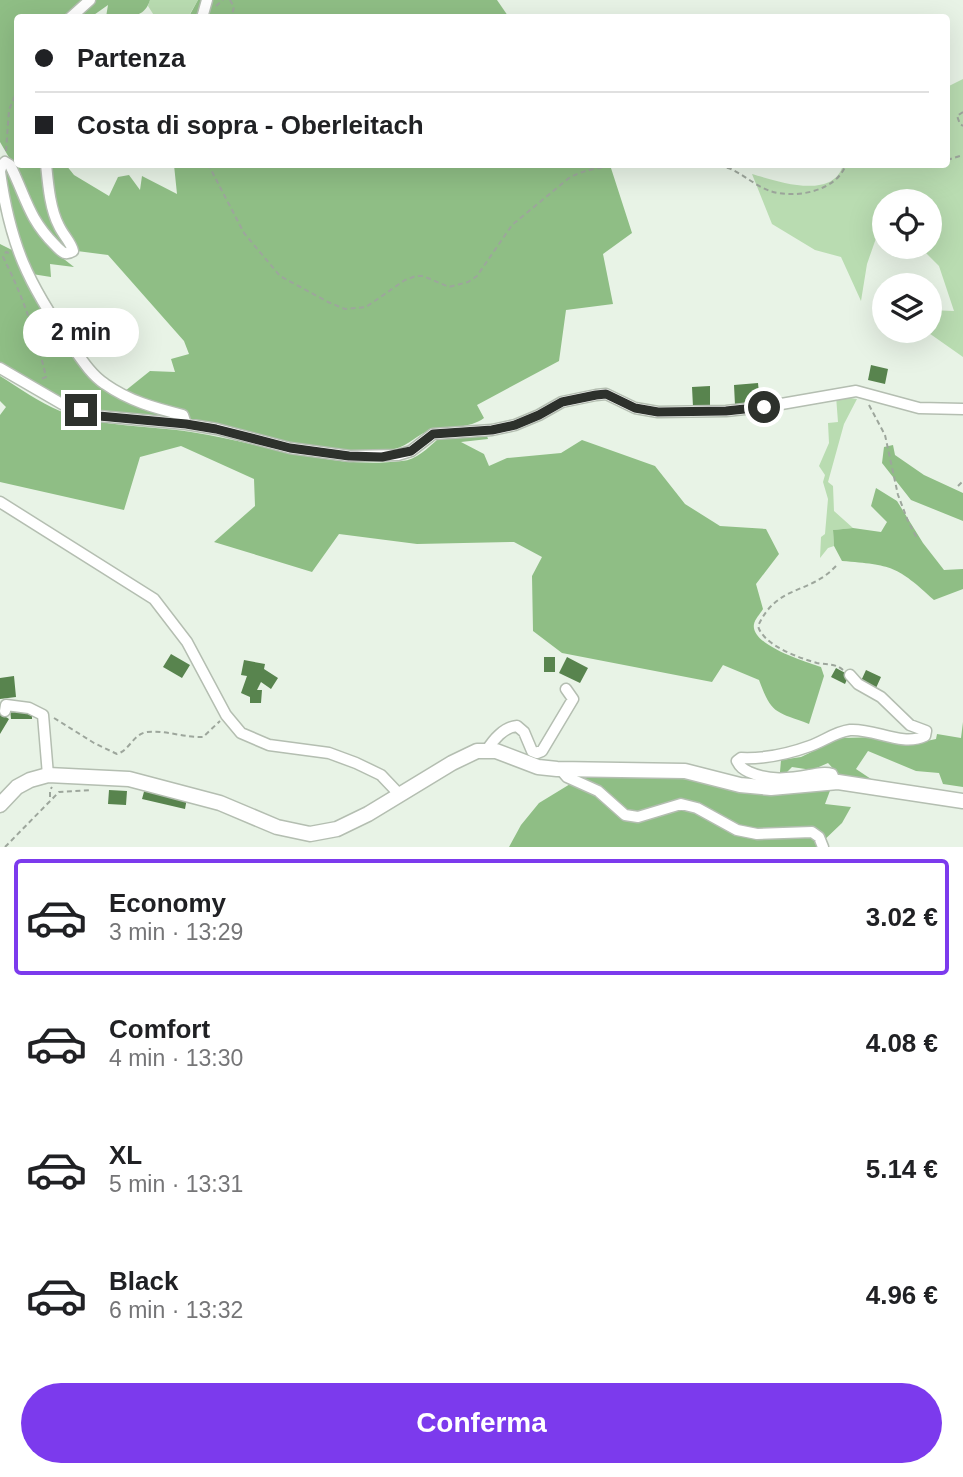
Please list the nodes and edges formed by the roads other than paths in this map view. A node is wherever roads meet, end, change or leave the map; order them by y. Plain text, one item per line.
1 (90, 0) edge
2 (74, 14) edge
3 (2, 168) edge
4 (47, 168) edge
5 (0, 369) edge
6 (963, 409) edge
7 (186, 424) junction
8 (0, 502) edge
9 (850, 675) road end
10 (566, 689) dead end
11 (4, 706) edge
12 (487, 750) junction
13 (561, 770) junction
14 (48, 775) junction
15 (835, 781) junction
16 (400, 796) junction
17 (963, 801) edge
18 (0, 805) edge
19 (823, 847) edge

1 - 2 street
3 - 4 street
3 - 7 street
5 - 7 street
6 - 7 street
8 - 16 street
9 - 15 street
10 - 12 street
11 - 14 street
12 - 13 main road
12 - 16 main road
13 - 15 main road
13 - 19 street
14 - 16 main road
14 - 18 main road
15 - 17 main road

